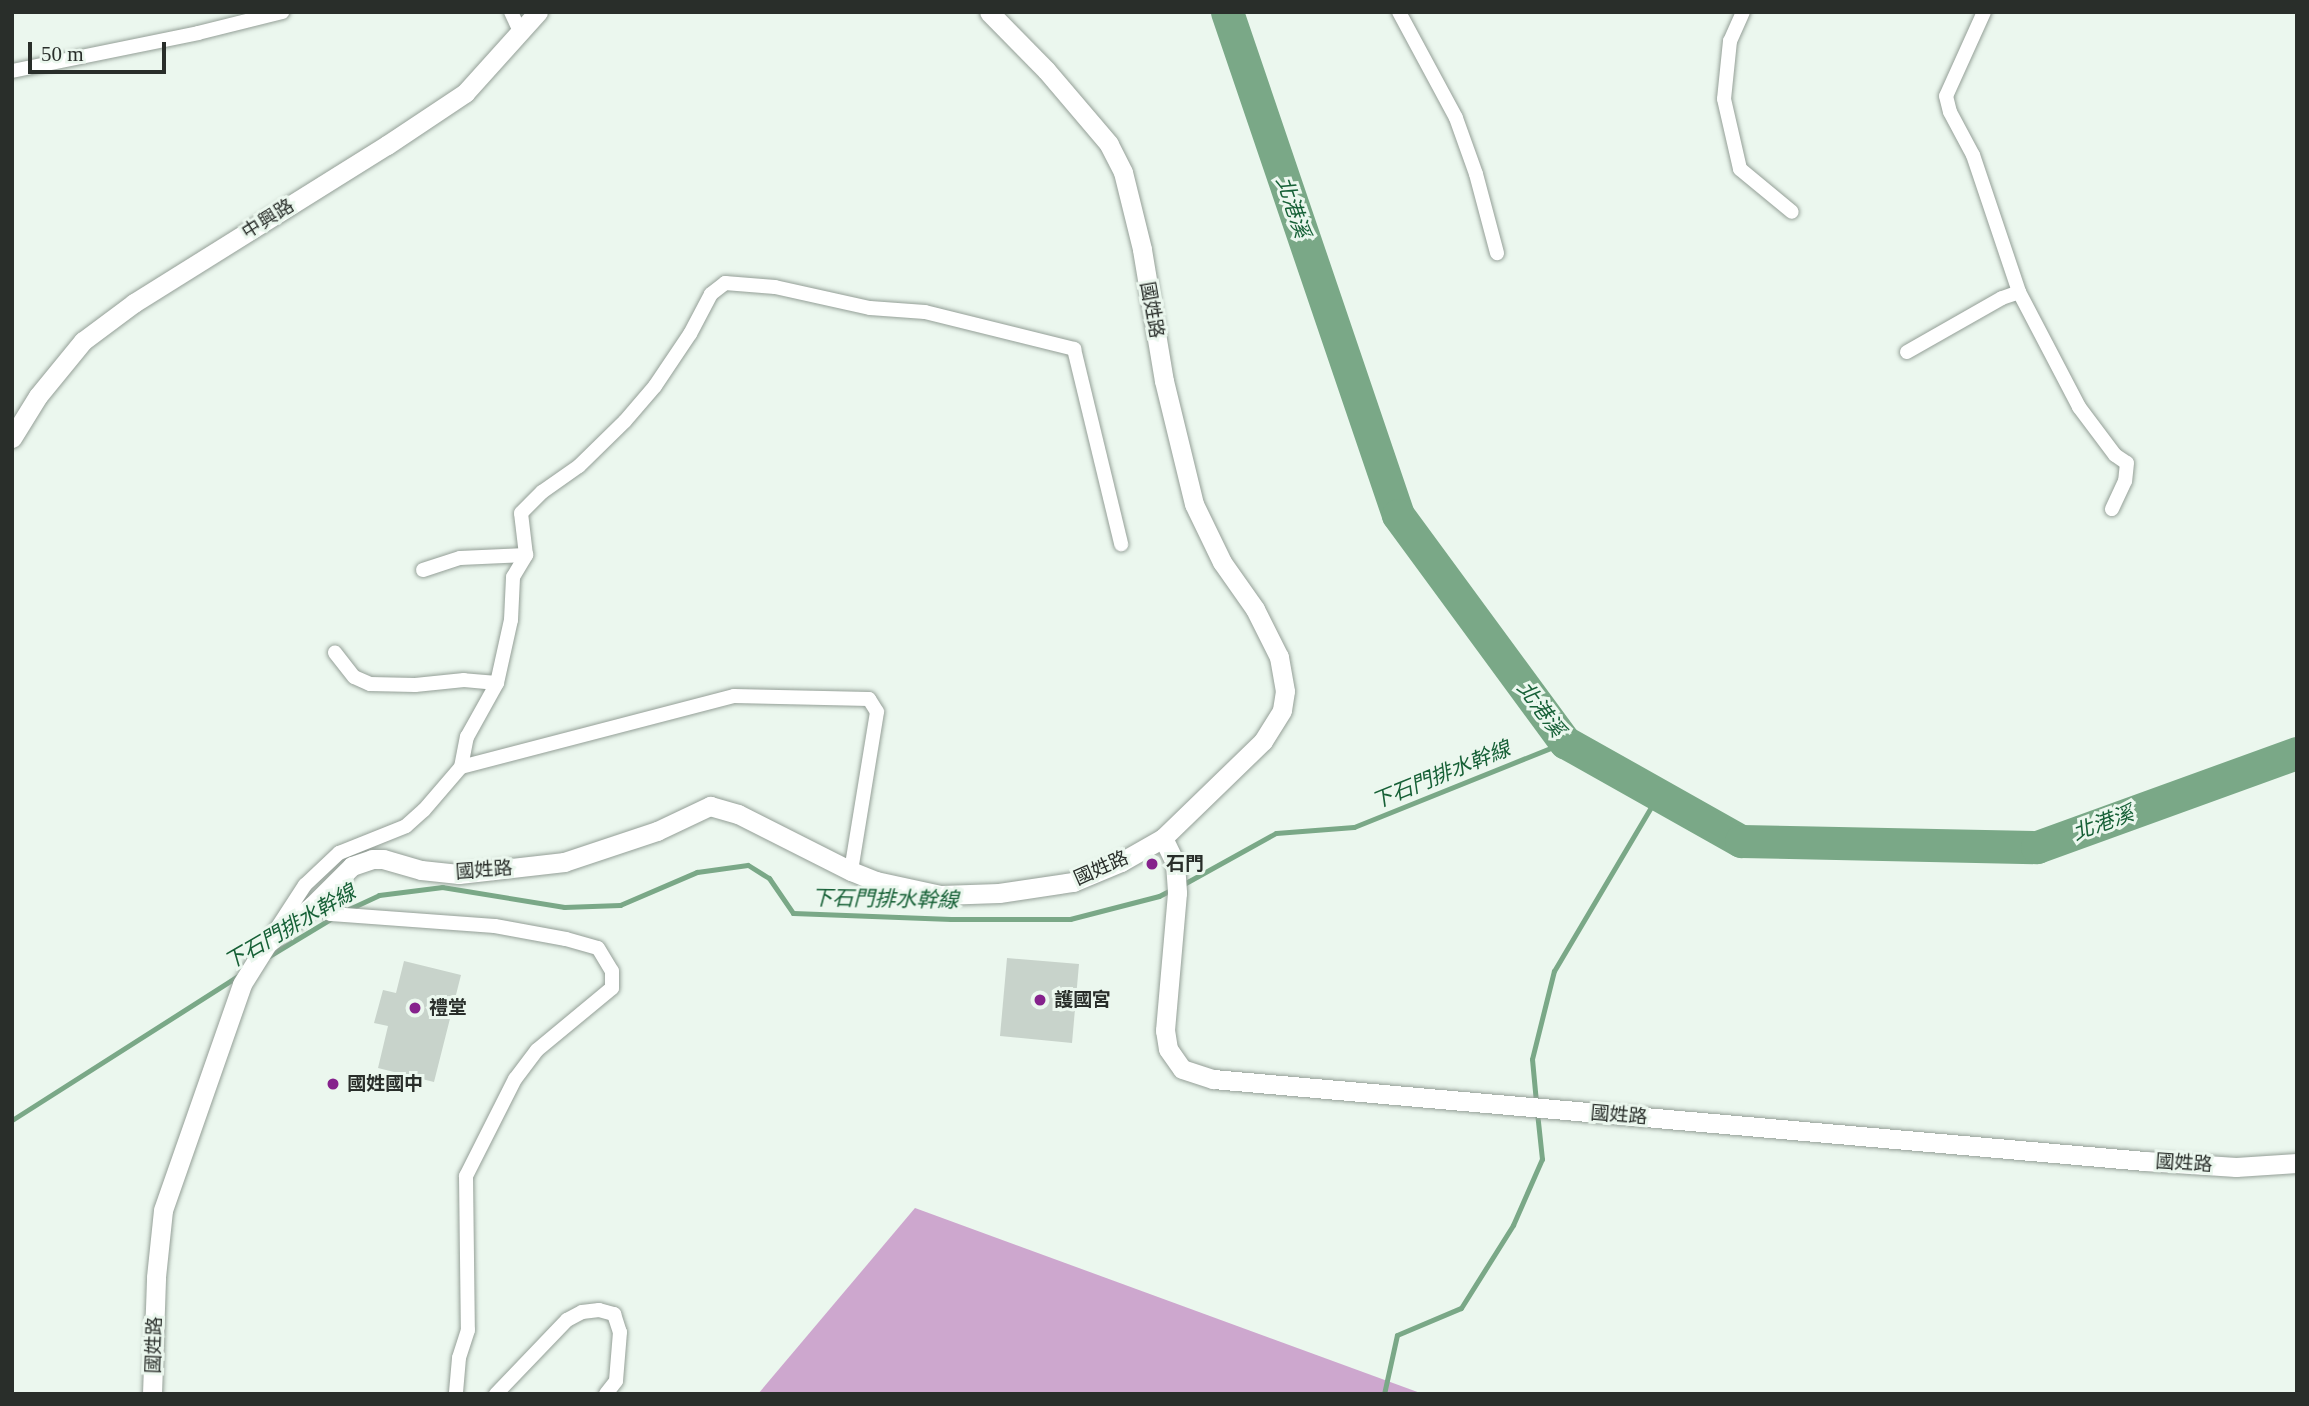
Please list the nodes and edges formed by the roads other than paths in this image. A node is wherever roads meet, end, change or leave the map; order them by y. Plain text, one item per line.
1 (282, 12) edge
2 (511, 12) edge
3 (538, 12) edge
4 (989, 12) edge
5 (1399, 12) edge
6 (1743, 12) edge
7 (1984, 12) edge
8 (521, 33) junction
9 (12, 71) edge
10 (1792, 212) dead end
11 (1497, 253) dead end
12 (2019, 292) junction
13 (1907, 352) dead end
14 (12, 438) edge
15 (2112, 509) dead end
16 (1121, 544) dead end
17 (526, 555) junction
18 (422, 570) dead end
19 (335, 653) dead end
20 (497, 683) junction
21 (461, 767) junction
22 (1163, 838) junction
23 (851, 872) junction
24 (313, 905) junction
25 (267, 944) junction
26 (2297, 1163) edge
27 (152, 1394) edge
28 (456, 1394) edge
29 (496, 1394) edge
30 (606, 1394) edge

1 - 9 street
2 - 8 street
3 - 8 street, 中興路
4 - 22 street, 國姓路
5 - 11 street
6 - 10 street
7 - 12 street
8 - 14 street, 中興路
12 - 13 street
12 - 15 street
16 - 17 street
17 - 18 street
17 - 20 street
19 - 20 street
20 - 21 street
21 - 23 street
21 - 25 street
22 - 23 street, 國姓路
22 - 26 street, 國姓路
23 - 24 street, 國姓路
24 - 25 street, 國姓路
24 - 28 street
25 - 27 street, 國姓路
29 - 30 street

